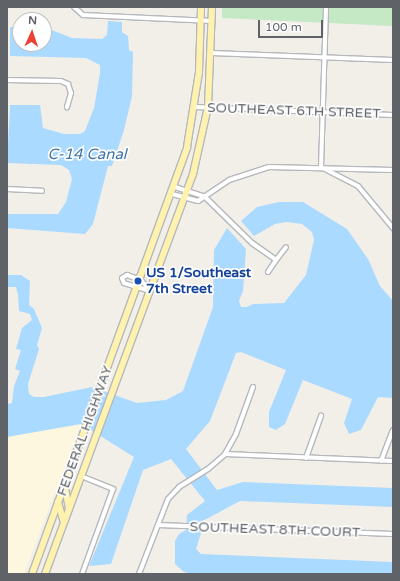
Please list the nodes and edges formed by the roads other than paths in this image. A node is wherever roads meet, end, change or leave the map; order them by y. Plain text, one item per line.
1 (74, 7) edge
2 (201, 7) edge
3 (212, 7) edge
4 (326, 7) edge
5 (201, 20) junction
6 (212, 21) junction
7 (212, 53) junction
8 (324, 57) junction
9 (393, 60) edge
10 (7, 80) edge
11 (67, 107) dead end
12 (195, 107) junction
13 (208, 107) junction
14 (322, 112) junction
15 (393, 115) edge
16 (321, 167) junction
17 (393, 170) edge
18 (175, 187) junction
19 (7, 189) edge
20 (42, 191) dead end
21 (187, 191) junction
22 (172, 194) junction
23 (205, 196) junction
24 (184, 198) junction
25 (393, 228) edge
26 (286, 246) dead end
27 (276, 260) junction
28 (268, 272) dead end
29 (141, 280) junction
30 (138, 289) junction
31 (150, 291) junction
32 (253, 386) dead end
33 (321, 416) dead end
34 (393, 430) edge
35 (224, 454) junction
36 (306, 458) junction
37 (381, 461) junction
38 (393, 461) edge
39 (81, 476) junction
40 (65, 484) junction
41 (58, 502) junction
42 (69, 508) junction
43 (64, 523) junction
44 (158, 525) junction
45 (393, 534) edge
46 (32, 574) edge
47 (45, 574) edge
48 (82, 574) edge
49 (139, 574) edge

1 - 5 street
2 - 5 main road, FEDERAL HIGHWAY
3 - 6 main road, FEDERAL HIGHWAY
4 - 8 street
5 - 6 street
5 - 12 main road, FEDERAL HIGHWAY
6 - 7 main road, FEDERAL HIGHWAY
7 - 8 street
7 - 13 main road, FEDERAL HIGHWAY
8 - 9 street
8 - 14 street
10 - 11 street
12 - 13 street, SOUTHEAST 6TH STREET
12 - 18 main road, FEDERAL HIGHWAY
13 - 14 street, SOUTHEAST 6TH STREET
13 - 21 main road, FEDERAL HIGHWAY
14 - 15 street, SOUTHEAST 6TH STREET
14 - 16 street
16 - 17 street
16 - 23 street
16 - 25 street
18 - 21 street
18 - 22 main road, FEDERAL HIGHWAY
19 - 20 street
21 - 23 street
21 - 24 main road, FEDERAL HIGHWAY
22 - 24 street
22 - 29 main road, FEDERAL HIGHWAY
23 - 24 street
23 - 27 street
24 - 31 main road, FEDERAL HIGHWAY
26 - 27 street
27 - 28 street
29 - 30 main road, FEDERAL HIGHWAY
29 - 30 street
29 - 31 street
30 - 31 street
30 - 40 main road, FEDERAL HIGHWAY
31 - 39 main road, FEDERAL HIGHWAY
32 - 35 street
33 - 36 street
34 - 37 street
35 - 36 street
35 - 44 street
36 - 37 street
37 - 38 street
39 - 42 main road, FEDERAL HIGHWAY
39 - 48 street
40 - 41 main road, FEDERAL HIGHWAY
40 - 42 main road
41 - 43 main road
41 - 46 main road, FEDERAL HIGHWAY
42 - 43 main road, FEDERAL HIGHWAY
43 - 47 main road, FEDERAL HIGHWAY
44 - 45 street, SOUTHEAST 8TH COURT
44 - 49 street

